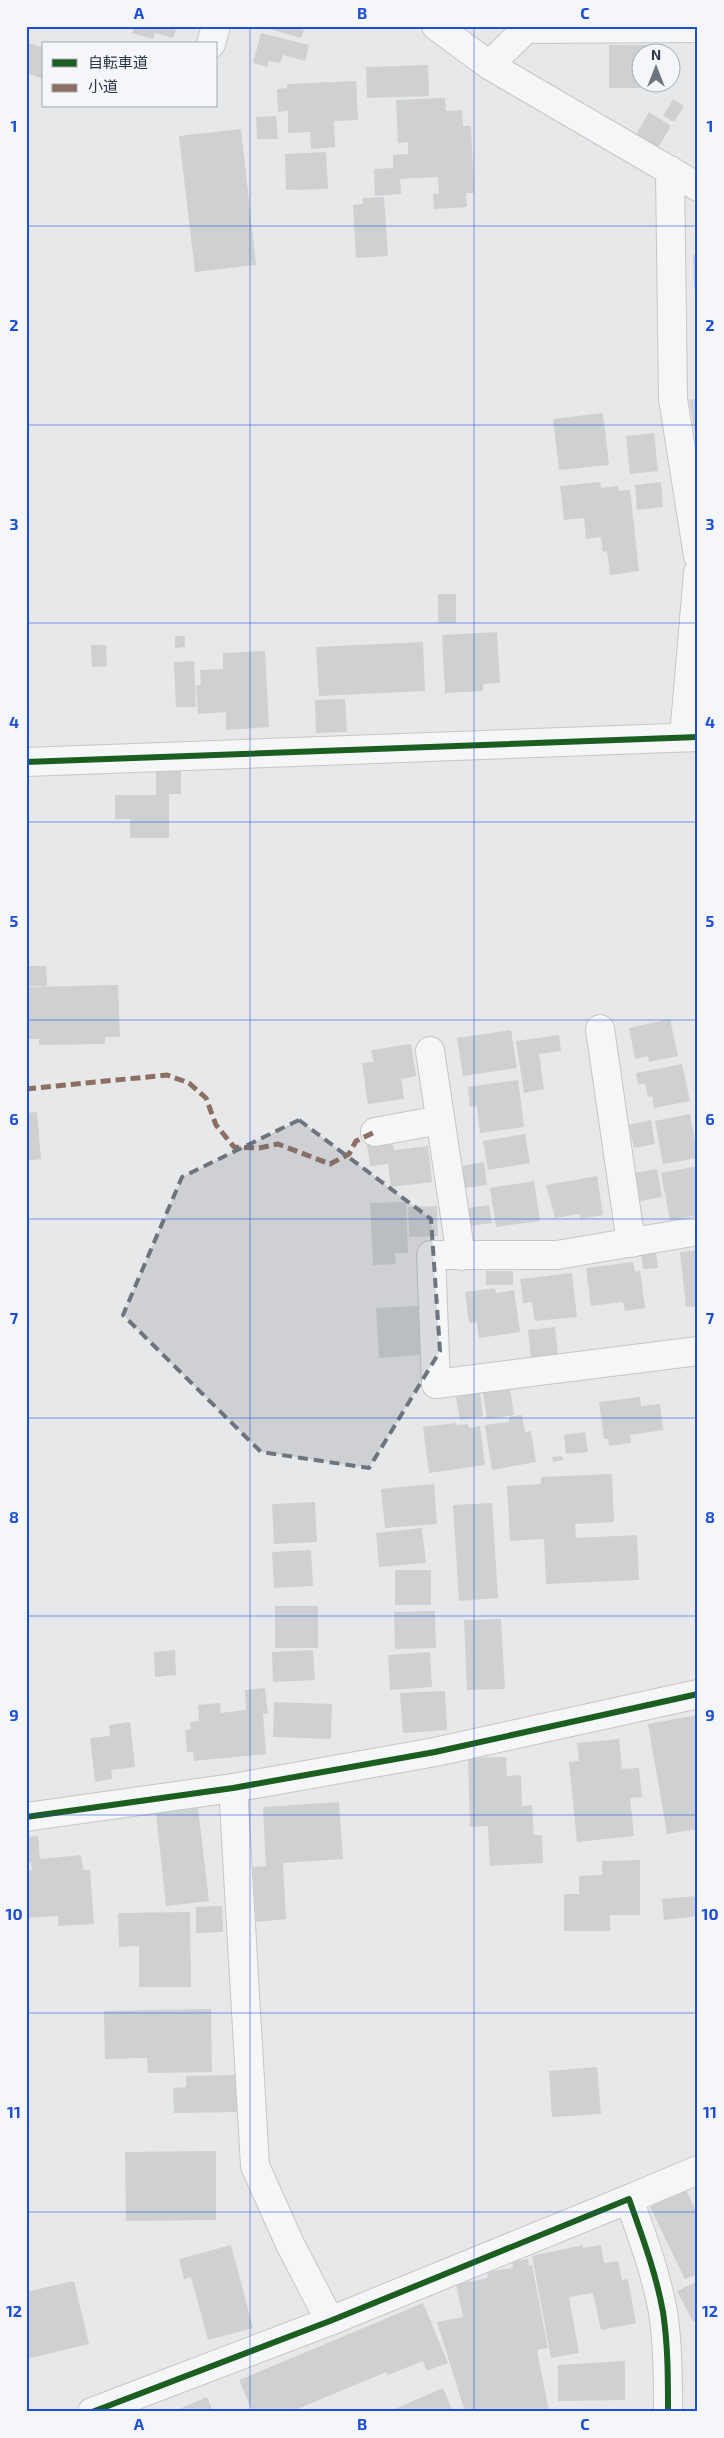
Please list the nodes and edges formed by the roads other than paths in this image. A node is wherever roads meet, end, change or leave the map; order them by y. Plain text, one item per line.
1 (216, 26) edge
2 (436, 26) edge
3 (698, 28) edge
4 (212, 42) edge
5 (489, 65) junction
6 (670, 170) junction
7 (698, 186) edge
8 (698, 556) edge
9 (698, 573) edge
10 (691, 737) edge
11 (26, 762) edge
12 (600, 1028) dead end
13 (430, 1051) dead end
14 (440, 1120) junction
15 (375, 1132) dead end
16 (698, 1230) edge
17 (631, 1243) junction
18 (461, 1256) junction
19 (698, 1351) edge
20 (698, 1694) edge
21 (233, 1788) junction
22 (26, 1817) edge
23 (698, 2170) edge
24 (629, 2199) junction
25 (330, 2321) junction
26 (92, 2412) edge
27 (668, 2412) edge

1 - 4 street
2 - 5 street
3 - 5 street
5 - 6 street
6 - 7 street
6 - 8 street
9 - 10 street
10 - 11 street
12 - 17 street
13 - 14 street
14 - 15 street
14 - 18 street
16 - 17 street
17 - 18 street
18 - 19 street
20 - 21 street
21 - 22 street
21 - 25 street
23 - 24 street
24 - 25 street
24 - 27 street
25 - 26 street

